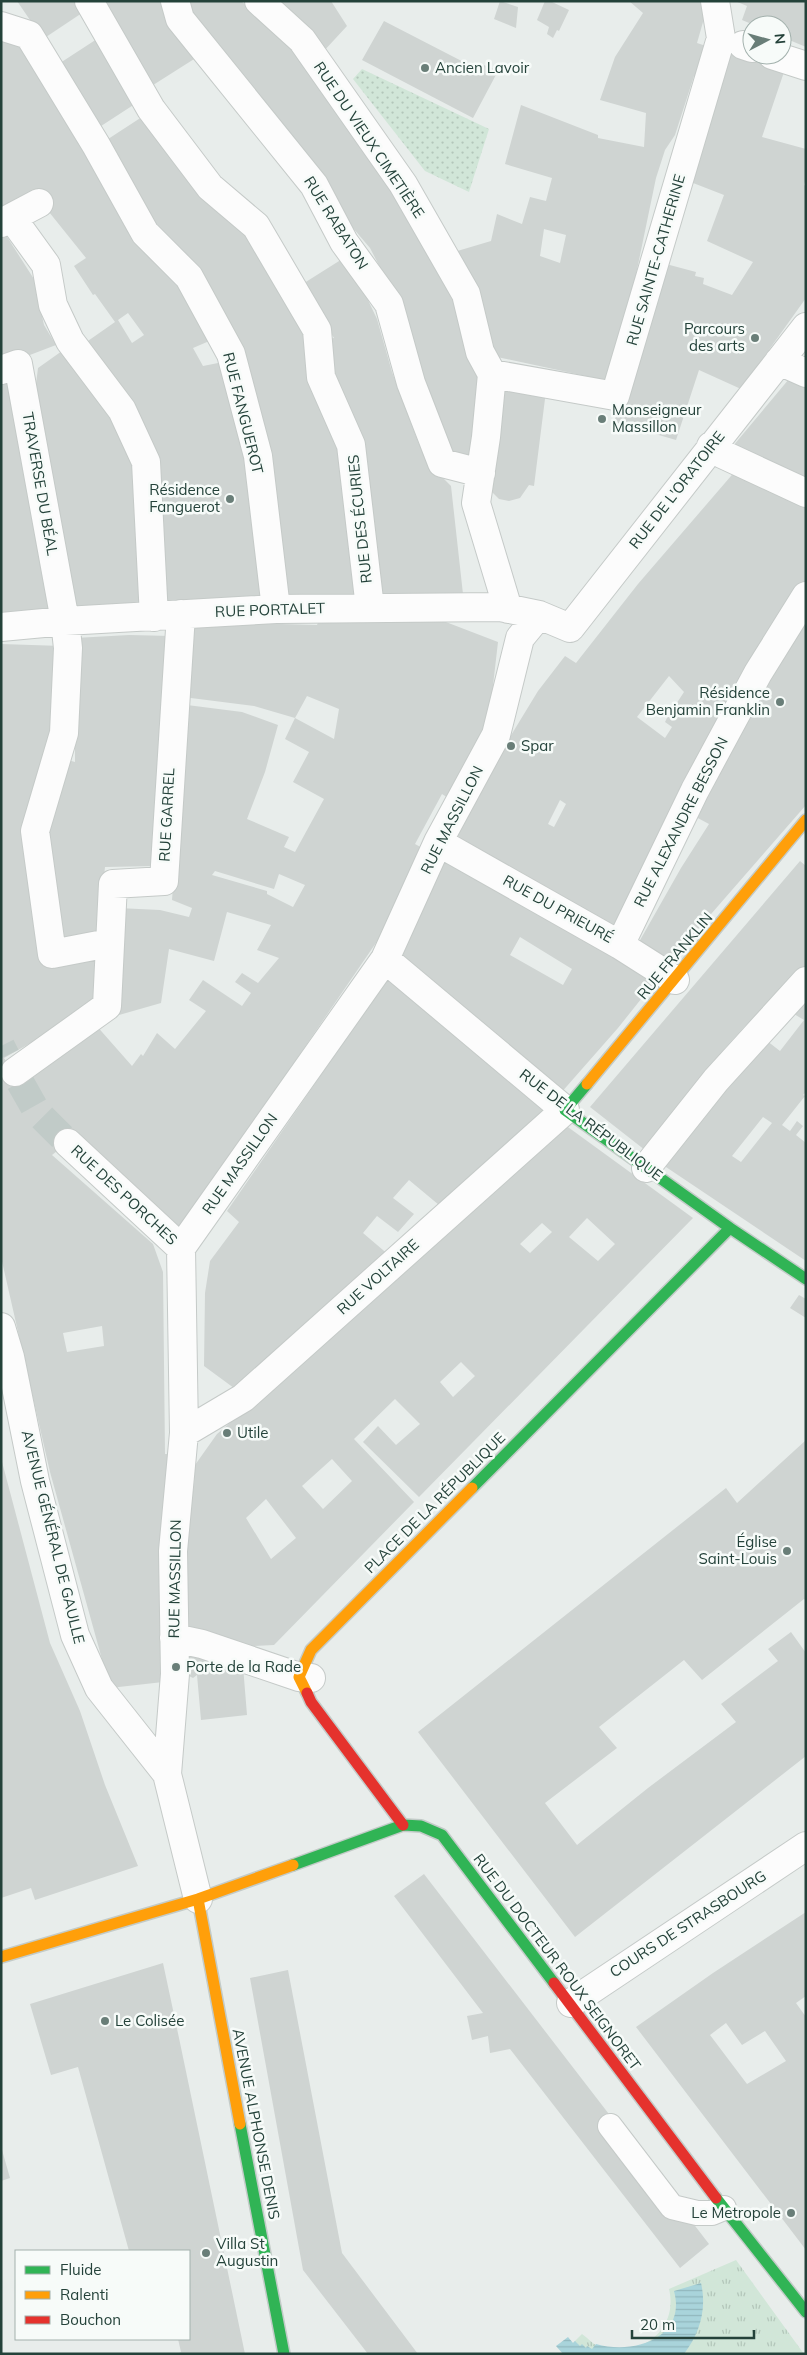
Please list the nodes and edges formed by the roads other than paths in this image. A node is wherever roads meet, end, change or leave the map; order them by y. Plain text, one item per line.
1 (89, 1) edge
2 (175, 1) edge
3 (259, 1) edge
4 (715, 1) edge
5 (1, 26) edge
6 (792, 61) edge
7 (806, 66) edge
8 (39, 204) dead end
9 (7, 221) edge
10 (806, 327) edge
11 (779, 361) junction
12 (1, 370) edge
13 (806, 373) edge
14 (492, 374) junction
15 (711, 446) junction
16 (481, 474) junction
17 (806, 494) edge
18 (806, 596) edge
19 (370, 608) junction
20 (276, 609) junction
21 (508, 609) junction
22 (181, 614) junction
23 (539, 615) junction
24 (154, 617) junction
25 (66, 621) junction
26 (1, 627) edge
27 (806, 820) edge
28 (438, 842) junction
29 (109, 943) junction
30 (620, 944) junction
31 (385, 959) junction
32 (676, 980) junction
33 (806, 981) edge
34 (13, 1070) dead end
35 (565, 1110) junction
36 (68, 1143) tunnel mouth
37 (646, 1168) junction
38 (730, 1228) junction
39 (181, 1248) junction
40 (806, 1279) edge
41 (1, 1327) edge
42 (184, 1433) junction
43 (174, 1638) junction
44 (305, 1677) junction
45 (167, 1774) junction
46 (403, 1826) junction
47 (806, 1846) edge
48 (198, 1899) junction
49 (1, 1957) edge
50 (571, 2003) junction
51 (610, 2126) dead end
52 (724, 2208) junction
53 (806, 2312) edge
54 (284, 2354) edge

1 - 19 street, RUE DES ÉCURIES
2 - 16 street, RUE RABATON
3 - 14 street, RUE DU VIEUX CIMETIÈRE
4 - 14 street, RUE SAINTE-CATHERINE
5 - 20 street, RUE FANGUEROT
6 - 7 street
8 - 9 street
9 - 24 street
10 - 11 street, RUE DE L'ORATOIRE
11 - 13 street
11 - 15 street, RUE DE L'ORATOIRE
12 - 25 street, TRAVERSE DU BÉAL
14 - 16 street
15 - 17 street
15 - 23 street, RUE DE L'ORATOIRE
16 - 21 street
18 - 30 street, RUE ALEXANDRE BESSON
19 - 20 street, RUE PORTALET
19 - 21 street, RUE PORTALET
20 - 22 street, RUE PORTALET
21 - 23 street, RUE PORTALET
22 - 24 street, RUE PORTALET
22 - 29 street, RUE GARREL
23 - 28 street, RUE MASSILLON
24 - 25 street, RUE PORTALET
25 - 26 street, RUE PORTALET
25 - 29 street
27 - 32 street, RUE FRANKLIN
28 - 30 street, RUE DU PRIEURÉ
28 - 31 street, RUE MASSILLON
29 - 34 street, RUE GARREL
30 - 32 street, RUE DU PRIEURÉ
31 - 35 street, RUE DE LA RÉPUBLIQUE
31 - 39 street, RUE MASSILLON
32 - 35 street, RUE FRANKLIN
33 - 37 street
35 - 37 street, RUE DE LA RÉPUBLIQUE
35 - 42 street, RUE VOLTAIRE
36 - 39 street, RUE DES PORCHES
37 - 38 street, RUE DE LA RÉPUBLIQUE
38 - 40 street, RUE DE LA RÉPUBLIQUE
38 - 44 street, PLACE DE LA RÉPUBLIQUE
39 - 42 street, RUE MASSILLON
41 - 45 street, AVENUE GÉNÉRAL DE GAULLE
42 - 43 street, RUE MASSILLON
43 - 44 street
43 - 45 street, RUE MASSILLON
44 - 46 street
45 - 48 street, AVENUE GÉNÉRAL DE GAULLE
46 - 48 street, RUE DU DOCTEUR ROUX SEIGNORET
46 - 50 street, RUE DU DOCTEUR ROUX SEIGNORET
47 - 50 street, COURS DE STRASBOURG
48 - 49 street, RUE DU DOCTEUR ROUX SEIGNORET
48 - 54 street, AVENUE ALPHONSE DENIS
50 - 52 street, RUE DU DOCTEUR ROUX SEIGNORET
51 - 52 lane
52 - 53 street, RUE DU DOCTEUR ROUX SEIGNORET

